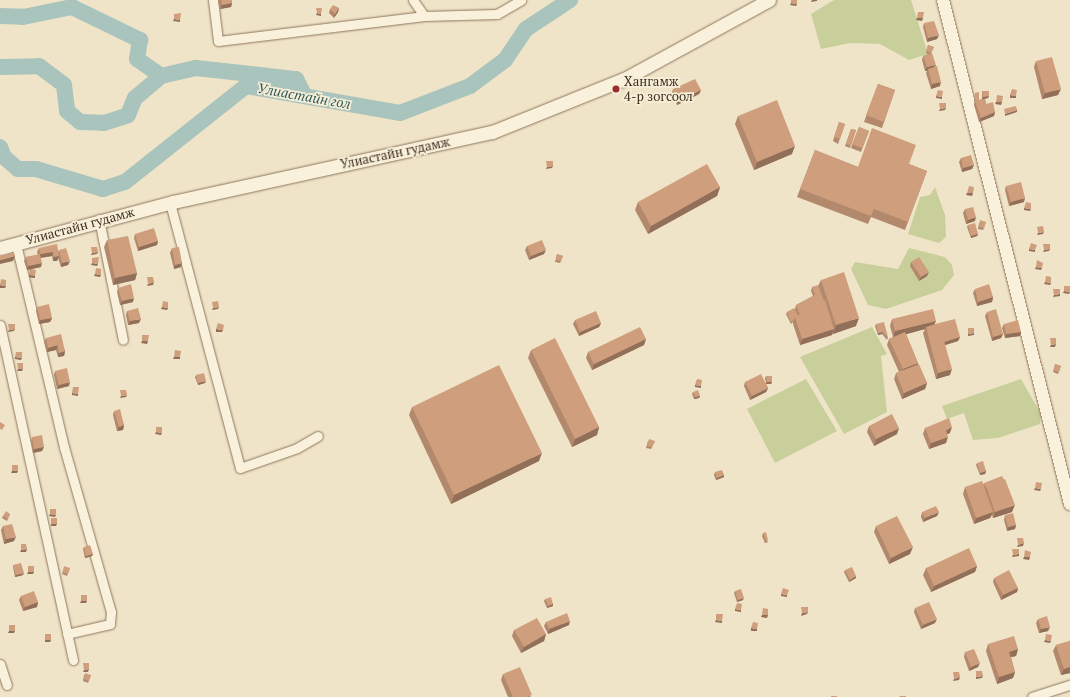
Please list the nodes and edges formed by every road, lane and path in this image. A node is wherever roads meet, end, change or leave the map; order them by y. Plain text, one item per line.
1 (213, 0) edge
2 (414, 0) edge
3 (521, 0) edge
4 (769, 0) edge
5 (943, 0) edge
6 (424, 16) junction
7 (170, 203) junction
8 (99, 219) junction
9 (16, 244) junction
10 (0, 248) edge
11 (0, 325) edge
12 (123, 340) dead end
13 (318, 436) dead end
14 (1070, 504) edge
15 (67, 634) junction
16 (73, 660) dead end
17 (0, 664) edge
18 (7, 685) dead end
19 (1070, 686) edge
20 (1032, 697) edge

1 - 6 street
2 - 6 street
3 - 6 street
4 - 7 main road, Улиастайн гудамж
5 - 14 street
7 - 8 main road, Улиастайн гудамж
7 - 13 street
8 - 9 main road, Улиастайн гудамж
8 - 12 street
9 - 10 main road, Улиастайн гудамж
9 - 15 street
11 - 15 street
15 - 16 street
17 - 18 street
19 - 20 street

